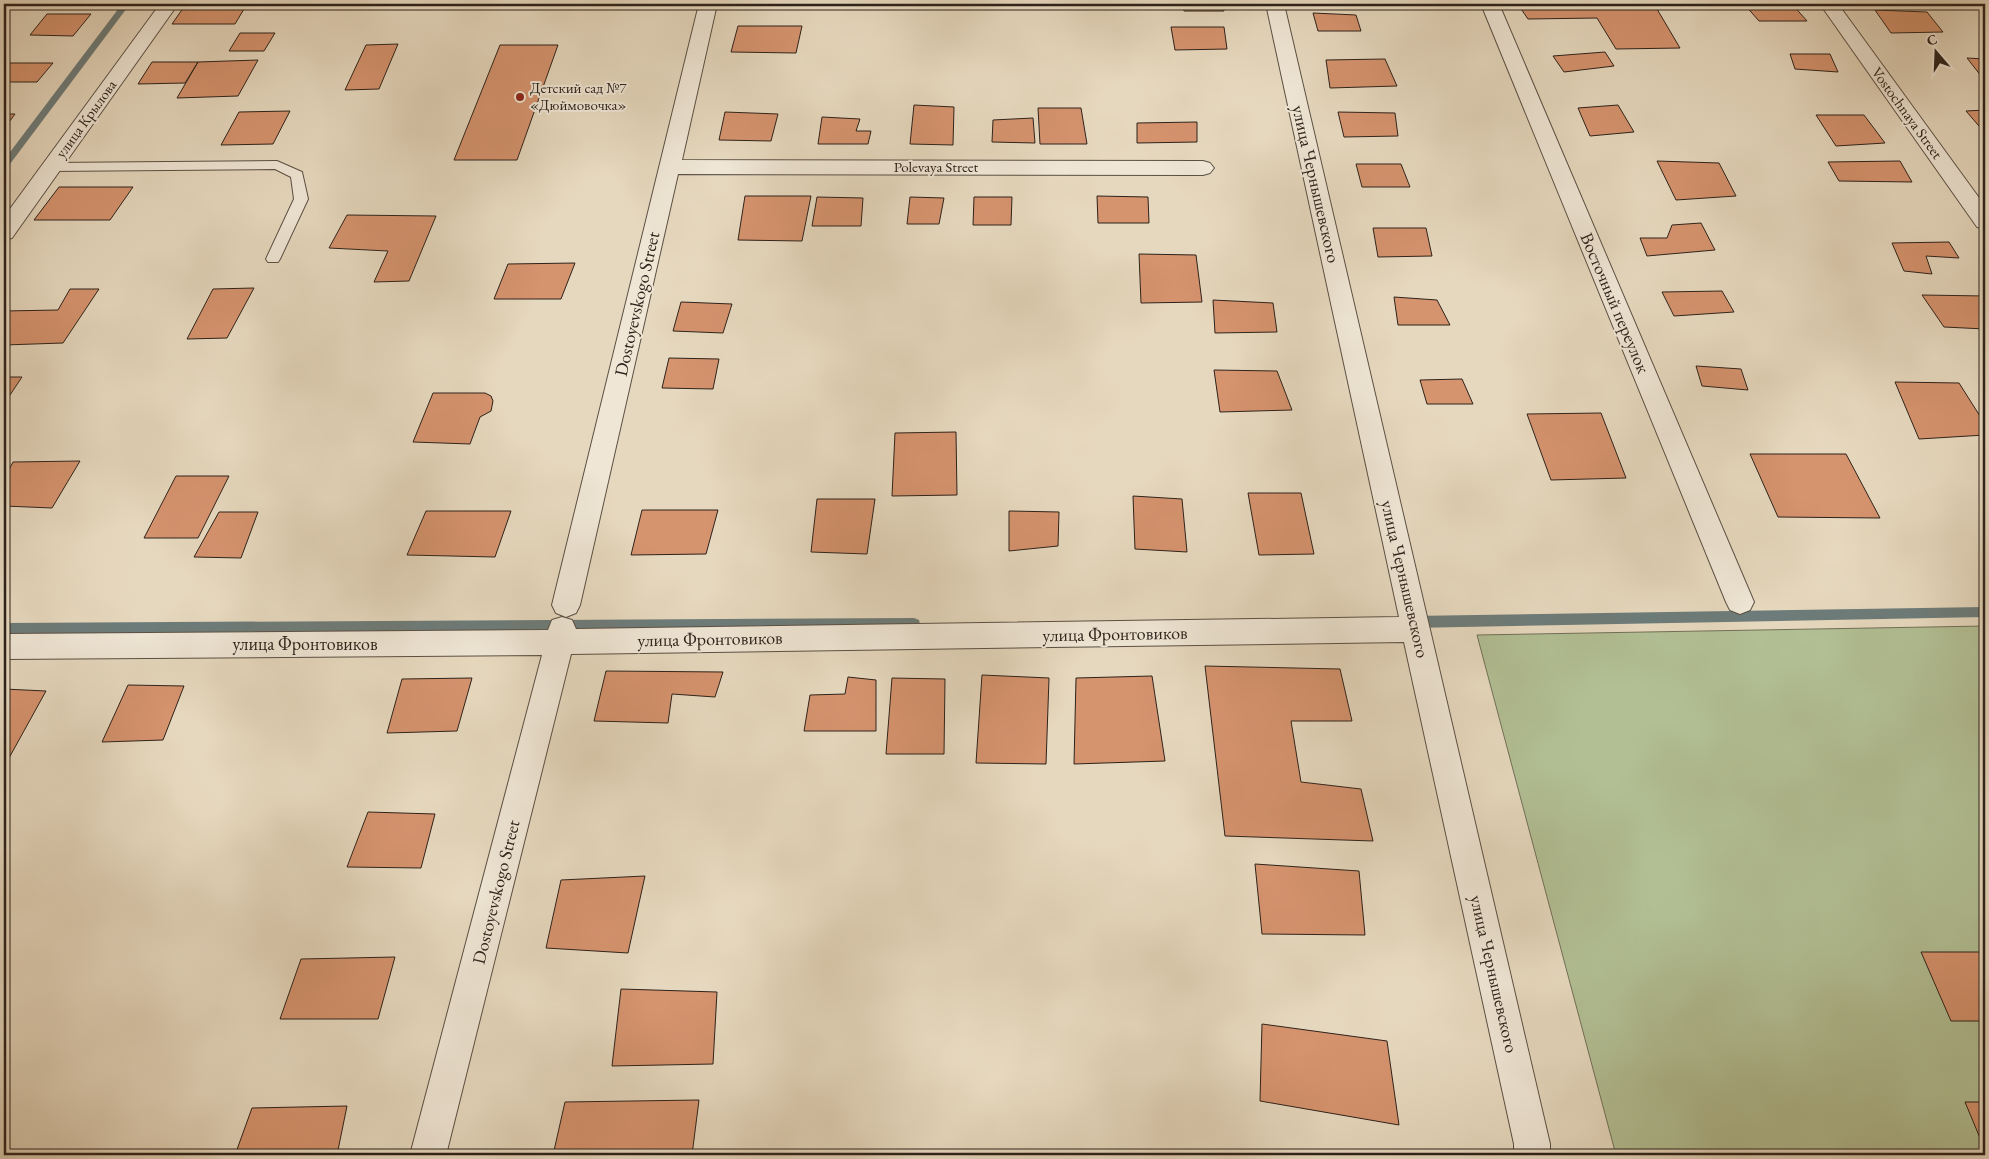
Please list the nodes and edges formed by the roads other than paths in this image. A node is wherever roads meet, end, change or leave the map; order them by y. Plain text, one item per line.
1 (169, 4) edge
2 (708, 4) edge
3 (1275, 4) edge
4 (1490, 4) edge
5 (1829, 4) edge
6 (51, 167) junction
7 (670, 167) junction
8 (1203, 168) dead end
9 (1985, 222) edge
10 (4, 233) edge
11 (273, 259) dead end
12 (1740, 602) dead end
13 (562, 625) junction
14 (1416, 630) junction
15 (4, 646) edge
16 (428, 1155) edge
17 (1532, 1155) edge

1 - 6 street, улица Крылова
2 - 7 street, Dostoyevskogo Street
3 - 14 street, улица Чернышевского
4 - 12 street, Восточный переулок
5 - 9 street, Vostochnaya Street
6 - 10 street, улица Крылова
6 - 11 lane
7 - 8 street, Polevaya Street
7 - 13 street, Dostoyevskogo Street
13 - 14 street, улица Фронтовиков
13 - 15 street, улица Фронтовиков
13 - 16 street, Dostoyevskogo Street
14 - 17 street, улица Чернышевского

